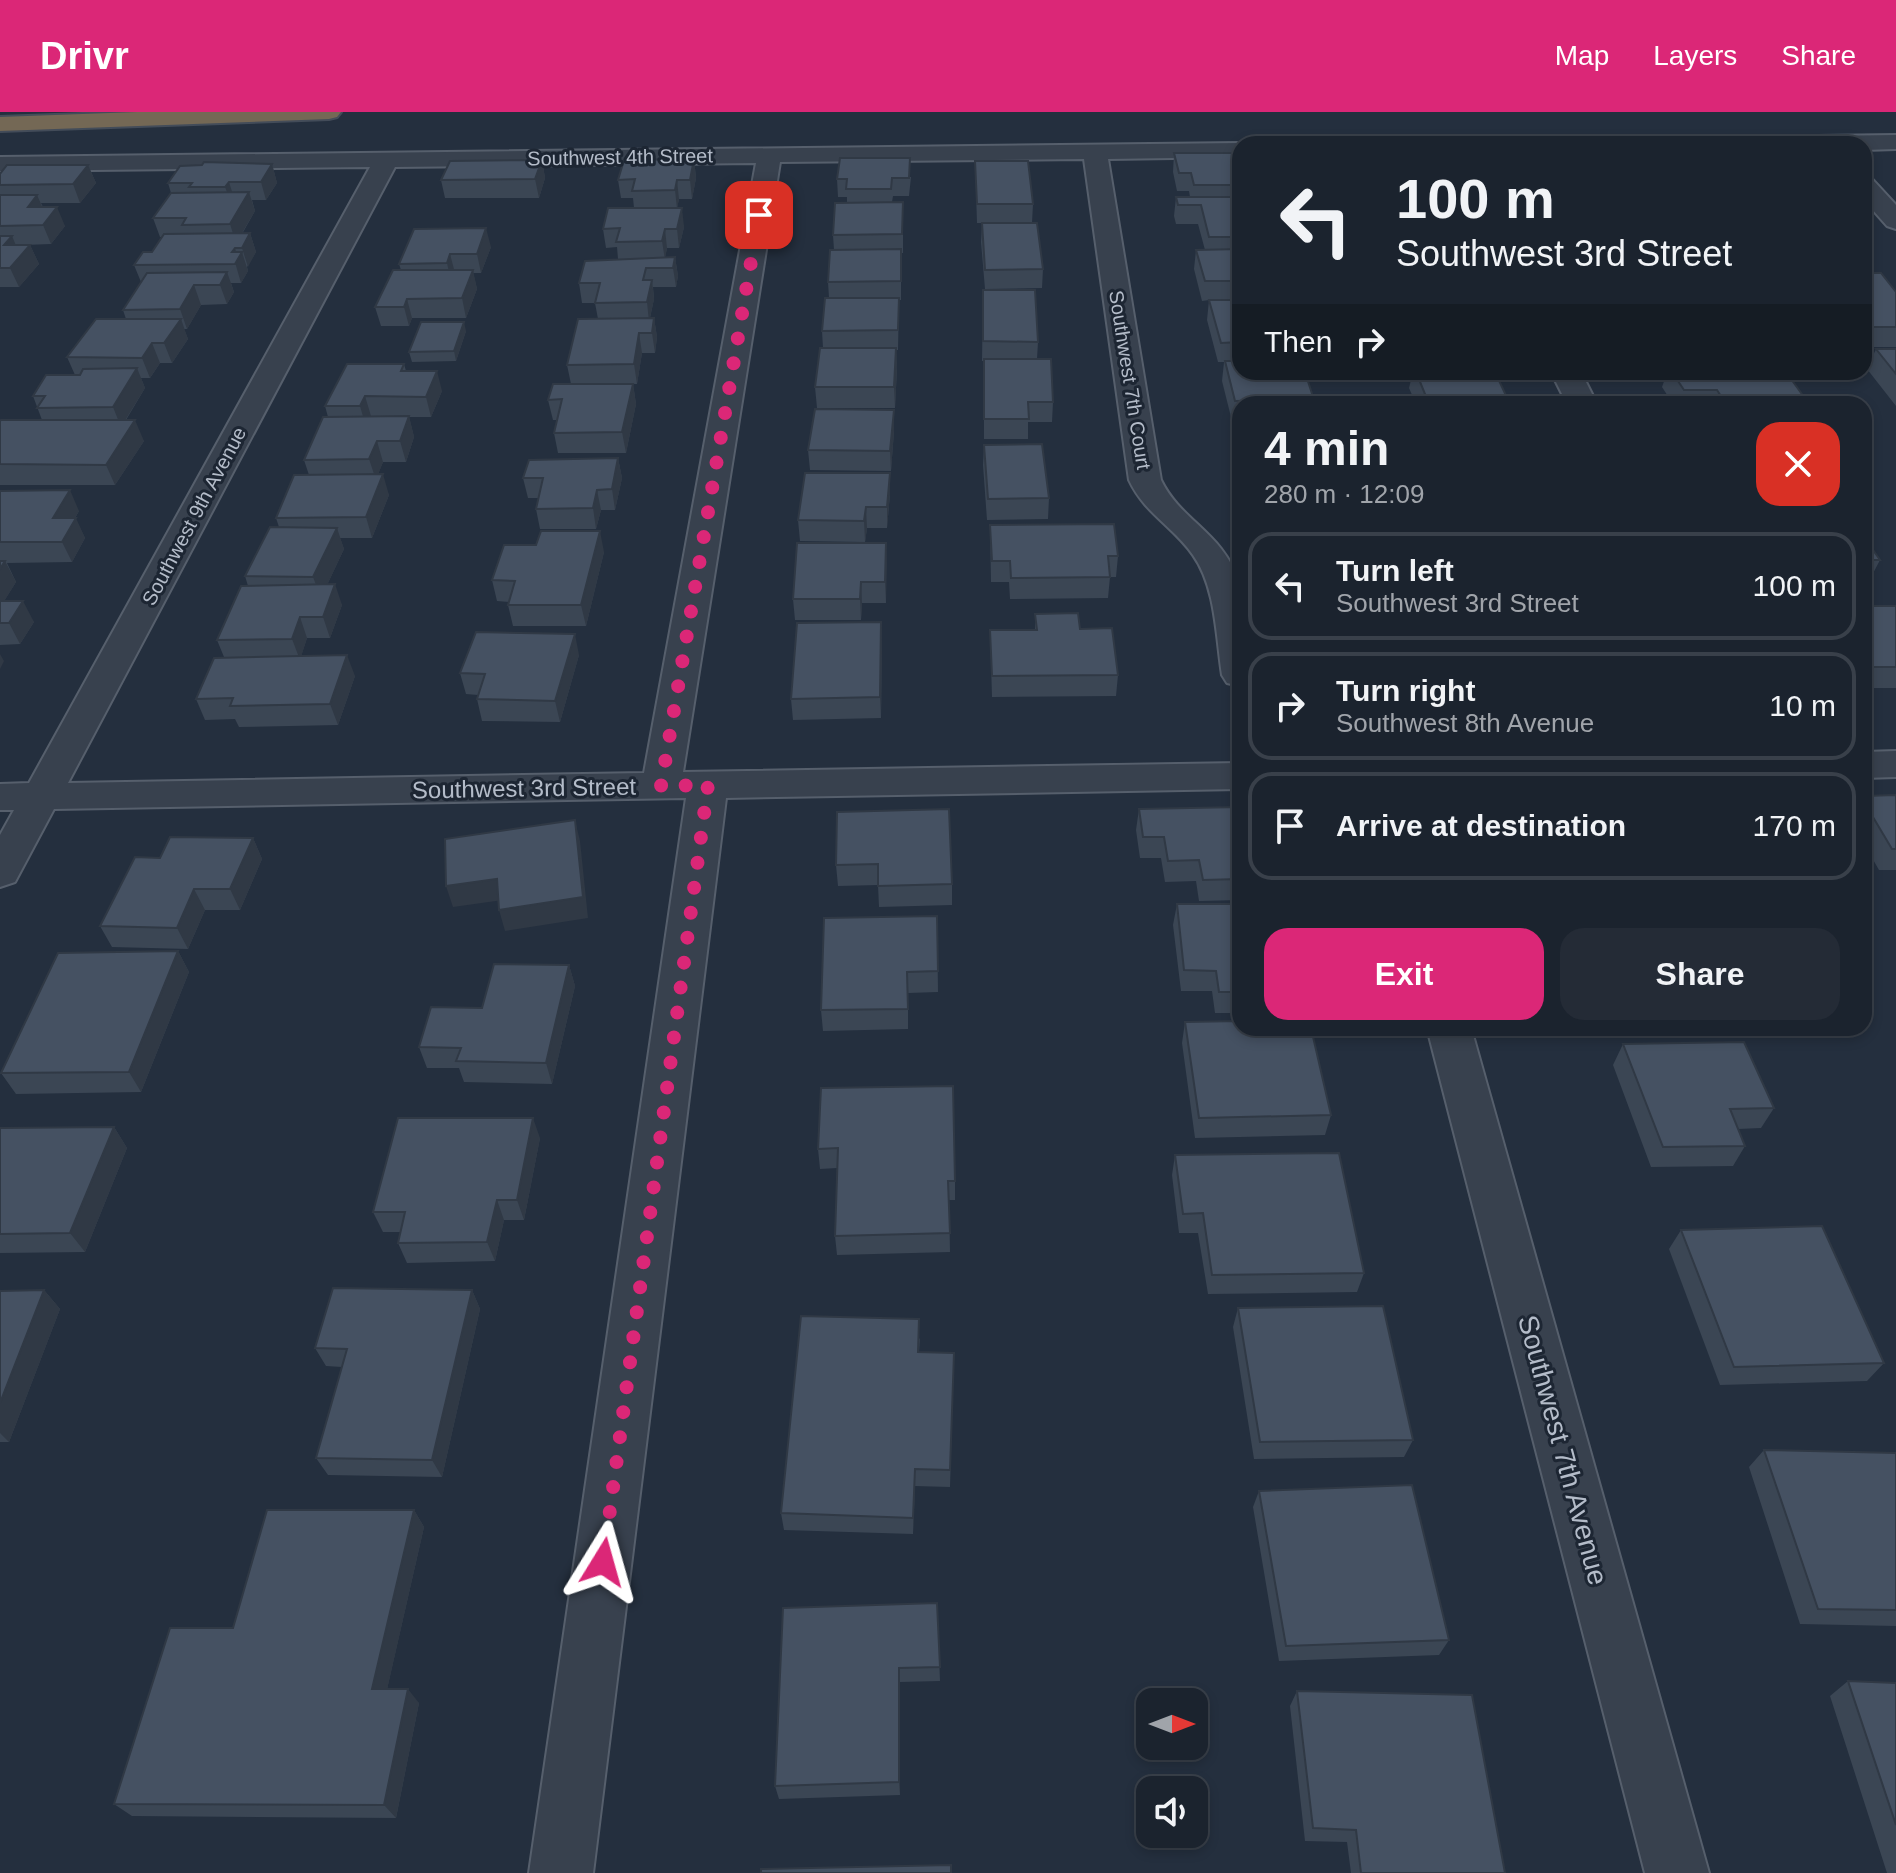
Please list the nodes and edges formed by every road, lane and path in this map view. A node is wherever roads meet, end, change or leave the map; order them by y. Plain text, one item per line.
1 (329, 112) edge
2 (0, 124) edge
3 (1872, 142) edge
4 (1896, 142) edge
5 (1232, 150) edge
6 (1095, 151) junction
7 (769, 155) junction
8 (387, 159) junction
9 (0, 164) edge
10 (1872, 194) edge
11 (1896, 221) edge
12 (1232, 634) edge
13 (1896, 764) edge
14 (1872, 765) edge
15 (1232, 776) edge
16 (685, 785) junction
17 (41, 796) junction
18 (0, 797) edge
19 (0, 872) edge
20 (1451, 1036) edge
21 (561, 1873) edge
22 (1677, 1873) edge

1 - 2 highway
3 - 4 street
5 - 6 street, Southwest 4th Street
6 - 7 street, Southwest 4th Street
6 - 12 street, Southwest 7th Court
7 - 8 street, Southwest 4th Street
7 - 16 street
8 - 9 street, Southwest 4th Street
8 - 17 street, Southwest 9th Avenue
10 - 11 street
13 - 14 street
15 - 16 street, Southwest 3rd Street
16 - 17 street, Southwest 3rd Street
16 - 21 street
17 - 18 street, Southwest 3rd Street
17 - 19 street, Southwest 9th Avenue
20 - 22 street, Southwest 7th Avenue

